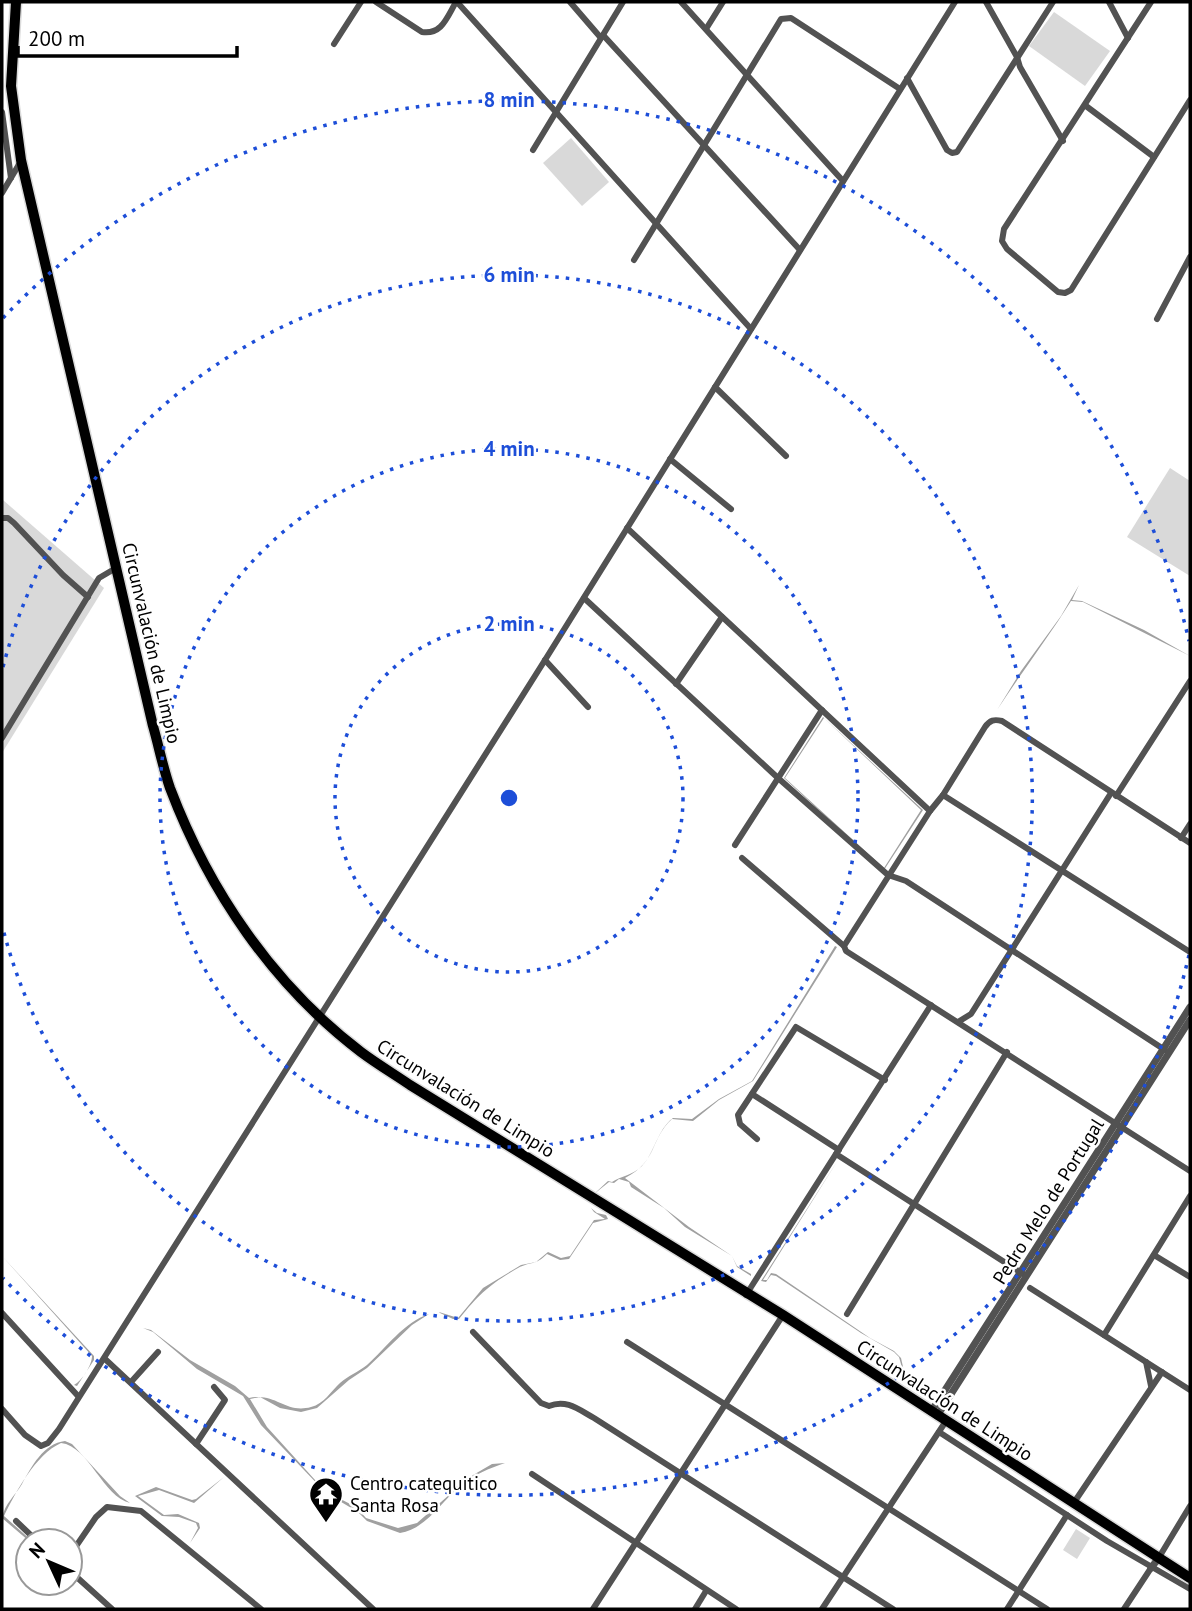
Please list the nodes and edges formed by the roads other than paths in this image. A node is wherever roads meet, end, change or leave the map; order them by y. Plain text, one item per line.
1 (16, 2) edge
2 (360, 2) edge
3 (376, 2) edge
4 (456, 2) edge
5 (570, 2) edge
6 (623, 2) edge
7 (681, 2) edge
8 (723, 2) edge
9 (955, 2) edge
10 (986, 2) edge
11 (1053, 2) edge
12 (1109, 2) edge
13 (1152, 2) edge
14 (706, 29) junction
15 (602, 36) junction
16 (1128, 38) junction
17 (334, 44) dead end
18 (1017, 57) junction
19 (747, 75) junction
20 (907, 78) junction
21 (900, 89) junction
22 (1190, 100) edge
23 (1086, 106) junction
24 (557, 111) junction
25 (2, 112) edge
26 (1063, 141) junction
27 (704, 145) junction
28 (533, 150) dead end
29 (1154, 157) junction
30 (21, 160) junction
31 (11, 178) junction
32 (843, 181) junction
33 (2, 193) edge
34 (657, 223) junction
35 (800, 250) junction
36 (1190, 257) edge
37 (634, 260) dead end
38 (1157, 319) dead end
39 (751, 330) junction
40 (715, 387) junction
41 (786, 456) dead end
42 (670, 459) junction
43 (731, 509) dead end
44 (2, 518) edge
45 (627, 528) junction
46 (116, 568) junction
47 (88, 597) junction
48 (584, 598) junction
49 (722, 617) junction
50 (545, 660) junction
51 (1190, 681) edge
52 (676, 684) junction
53 (588, 707) dead end
54 (822, 710) junction
55 (2, 738) edge
56 (778, 778) junction
57 (1114, 794) junction
58 (943, 795) junction
59 (930, 811) junction
60 (1190, 824) edge
61 (1181, 838) junction
62 (1190, 844) edge
63 (735, 845) dead end
64 (742, 858) dead end
65 (1062, 871) junction
66 (888, 875) junction
67 (844, 946) junction
68 (1012, 950) junction
69 (1190, 952) edge
70 (931, 1005) junction
71 (1190, 1008) edge
72 (320, 1016) junction
73 (1190, 1020) edge
74 (958, 1022) junction
75 (1167, 1051) junction
76 (1007, 1052) junction
77 (885, 1080) junction
78 (752, 1094) junction
79 (1119, 1125) junction
80 (757, 1139) dead end
81 (837, 1152) junction
82 (1190, 1171) edge
83 (1190, 1196) edge
84 (915, 1204) junction
85 (1154, 1255) junction
86 (1024, 1275) junction
87 (1190, 1277) edge
88 (1030, 1288) dead end
89 (746, 1295) junction
90 (2, 1313) edge
91 (846, 1314) dead end
92 (783, 1315) junction
93 (473, 1332) dead end
94 (1104, 1335) junction
95 (627, 1342) dead end
96 (158, 1352) dead end
97 (105, 1359) junction
98 (1146, 1362) junction
99 (1162, 1372) junction
100 (131, 1382) junction
101 (1151, 1386) junction
102 (214, 1387) dead end
103 (1190, 1390) edge
104 (78, 1396) junction
105 (724, 1406) junction
106 (2, 1409) edge
107 (938, 1416) junction
108 (939, 1432) junction
109 (196, 1444) junction
110 (532, 1474) dead end
111 (681, 1474) junction
112 (1073, 1504) junction
113 (1190, 1506) edge
114 (887, 1508) junction
115 (1067, 1515) junction
116 (16, 1521) dead end
117 (22, 1527) edge
118 (84, 1535) edge
119 (635, 1544) junction
120 (1154, 1563) junction
121 (843, 1577) junction
122 (1190, 1578) edge
123 (84, 1584) edge
124 (1190, 1589) edge
125 (1019, 1590) junction
126 (706, 1591) junction
127 (112, 1609) edge
128 (261, 1609) edge
129 (373, 1609) edge
130 (593, 1609) edge
131 (695, 1609) edge
132 (736, 1609) edge
133 (822, 1609) edge
134 (893, 1609) edge
135 (1007, 1609) edge
136 (1047, 1609) edge
137 (1124, 1609) edge

1 - 30 highway, Circunvalación de Limpio
2 - 17 street
3 - 4 street
4 - 24 street
5 - 15 street
6 - 15 street
7 - 14 street
8 - 14 street
9 - 20 street
10 - 18 street
11 - 18 street
12 - 16 street
13 - 16 street
14 - 19 street
15 - 24 street
15 - 27 street
16 - 23 street
18 - 20 street
18 - 26 street
19 - 21 street
19 - 27 street
19 - 32 street
20 - 21 street
21 - 32 street
22 - 29 street
23 - 26 street
23 - 29 street
24 - 28 street
24 - 34 street
25 - 31 street
26 - 29 street
27 - 34 street
27 - 35 street
30 - 31 street
30 - 46 highway, Circunvalación de Limpio
31 - 33 street
32 - 35 street
34 - 37 street
34 - 39 street
35 - 39 street
36 - 38 street
39 - 40 street
40 - 41 street
40 - 42 street
42 - 43 street
42 - 45 street
44 - 47 street
45 - 48 street
45 - 49 street
46 - 47 street
46 - 72 highway, Circunvalación de Limpio
47 - 55 street
48 - 50 street
48 - 52 street
49 - 52 street
49 - 54 street
50 - 53 street
50 - 72 street
51 - 57 street
52 - 56 street
54 - 56 street
54 - 59 street
56 - 63 street
56 - 66 street
57 - 58 street
57 - 61 street
57 - 65 street
58 - 59 street
58 - 65 street
59 - 66 street
60 - 61 street
61 - 62 street
64 - 67 street
65 - 68 street
65 - 69 street
66 - 67 street
66 - 68 street
67 - 70 street
68 - 74 street
68 - 75 street
70 - 74 street
70 - 77 street
71 - 75 street, Pedro Melo de Portugal
72 - 89 highway, Circunvalación de Limpio
72 - 97 street
73 - 75 street, Pedro Melo de Portugal
74 - 76 street
75 - 79 street, Pedro Melo de Portugal
76 - 79 street
76 - 84 street
77 - 78 street
77 - 81 street
78 - 80 street
78 - 81 street
79 - 82 street
79 - 86 street, Pedro Melo de Portugal
81 - 84 street
81 - 89 street
83 - 85 street
84 - 86 street
84 - 91 street
85 - 87 street
85 - 94 street
86 - 107 street, Pedro Melo de Portugal
88 - 94 street
89 - 92 highway, Circunvalación de Limpio
90 - 104 street
92 - 105 street
92 - 107 highway, Circunvalación de Limpio
93 - 111 street
94 - 98 street
95 - 105 street
96 - 100 street
97 - 100 street
97 - 104 street
98 - 99 street
98 - 101 street
99 - 101 street
99 - 103 street
100 - 109 street
101 - 112 street
102 - 109 street
104 - 106 street
105 - 111 street
105 - 114 street
107 - 108 street
107 - 112 highway, Circunvalación de Limpio
108 - 114 street
108 - 115 street
109 - 129 street
110 - 119 street
111 - 119 street
111 - 121 street
112 - 120 highway, Circunvalación de Limpio
113 - 120 street
114 - 121 street
114 - 125 street
115 - 120 street
115 - 125 street
116 - 117 street
118 - 128 street
119 - 126 street
119 - 130 street
120 - 122 highway, Circunvalación de Limpio
120 - 124 street
120 - 137 street
121 - 133 street
121 - 134 street
123 - 127 street
125 - 135 street
125 - 136 street
126 - 131 street
126 - 132 street

